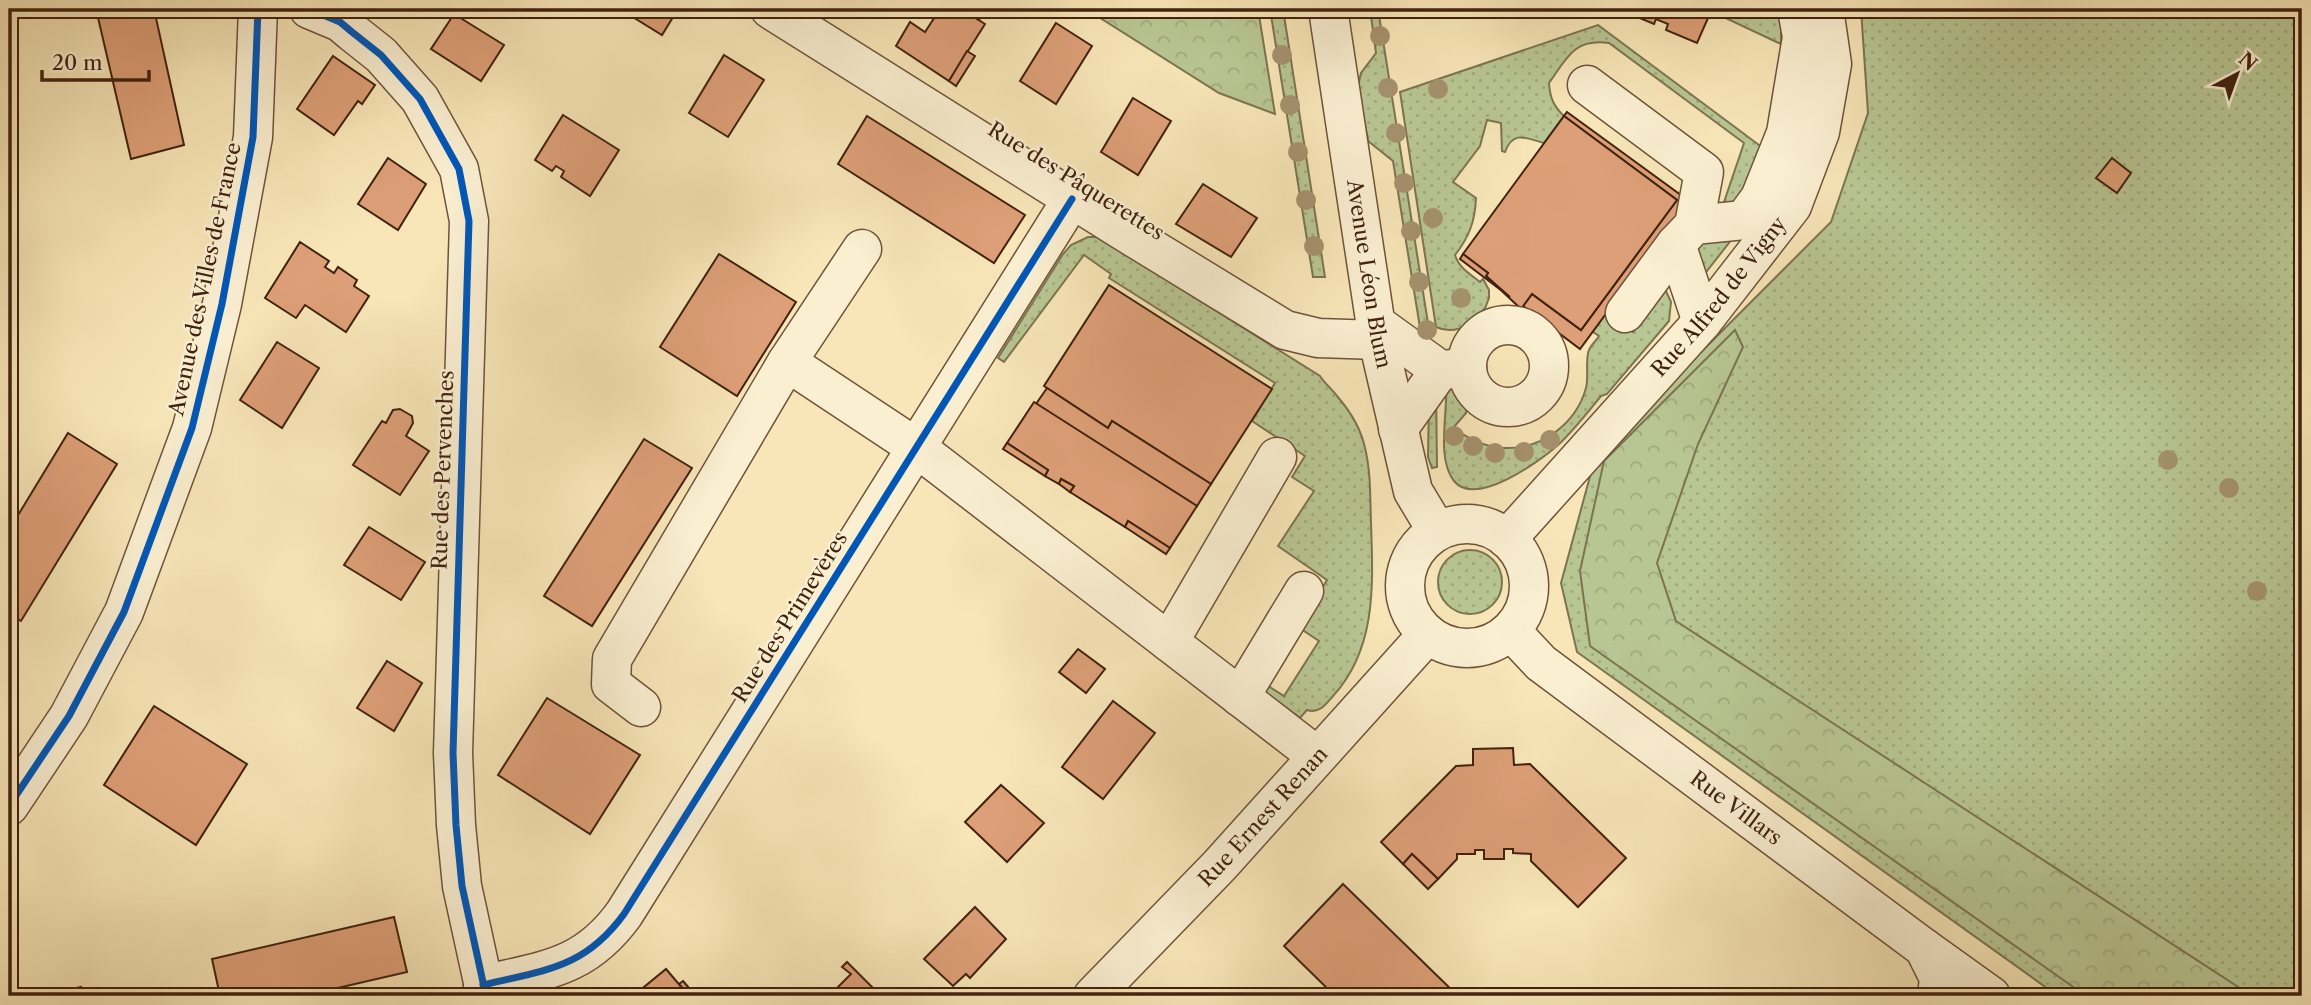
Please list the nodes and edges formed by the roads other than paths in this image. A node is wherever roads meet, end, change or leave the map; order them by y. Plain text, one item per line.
1 (258, 9) edge
2 (309, 9) edge
3 (770, 9) edge
4 (1328, 9) edge
5 (1797, 9) edge
6 (1824, 9) edge
7 (359, 20) edge
8 (1587, 85) dead end
9 (1072, 199) junction
10 (1685, 235) junction
11 (862, 249) dead end
12 (1625, 313) dead end
13 (1702, 322) junction
14 (1377, 332) junction
15 (786, 362) junction
16 (1398, 429) junction
17 (917, 448) junction
18 (1277, 457) dead end
19 (1437, 531) junction
20 (1507, 538) junction
21 (1304, 591) dead end
22 (1511, 631) junction
23 (1427, 635) junction
24 (1169, 642) junction
25 (1240, 697) junction
26 (641, 707) dead end
27 (1317, 756) junction
28 (9, 806) edge
29 (1924, 948) junction
30 (484, 991) edge
31 (1093, 996) edge
32 (1937, 996) edge
33 (1991, 996) edge

1 - 28 street, Avenue des Villes de France
2 - 7 street, Rue des Pervenches
3 - 9 street, Rue des Pâquerettes
4 - 14 street, Avenue Léon Blum
5 - 10 street
6 - 13 street, Rue Alfred de Vigny
7 - 30 street, Rue des Pervenches
8 - 10 street
9 - 14 street, Rue des Pâquerettes
9 - 17 street, Rue des Primevères
10 - 12 street
10 - 13 street
11 - 15 street
13 - 20 street, Rue Alfred de Vigny
14 - 16 street, Avenue Léon Blum
14 - 16 street
15 - 17 street
15 - 26 street
16 - 19 street, Avenue Léon Blum
17 - 24 street
17 - 30 street, Rue des Primevères
18 - 24 street
19 - 20 street
19 - 23 street
20 - 22 street
21 - 25 street
22 - 23 street
22 - 29 street, Rue Villars
23 - 27 street, Rue Ernest Renan
24 - 25 street
25 - 27 street
27 - 31 street, Rue Ernest Renan
29 - 32 street, Rue Villars
29 - 33 street

